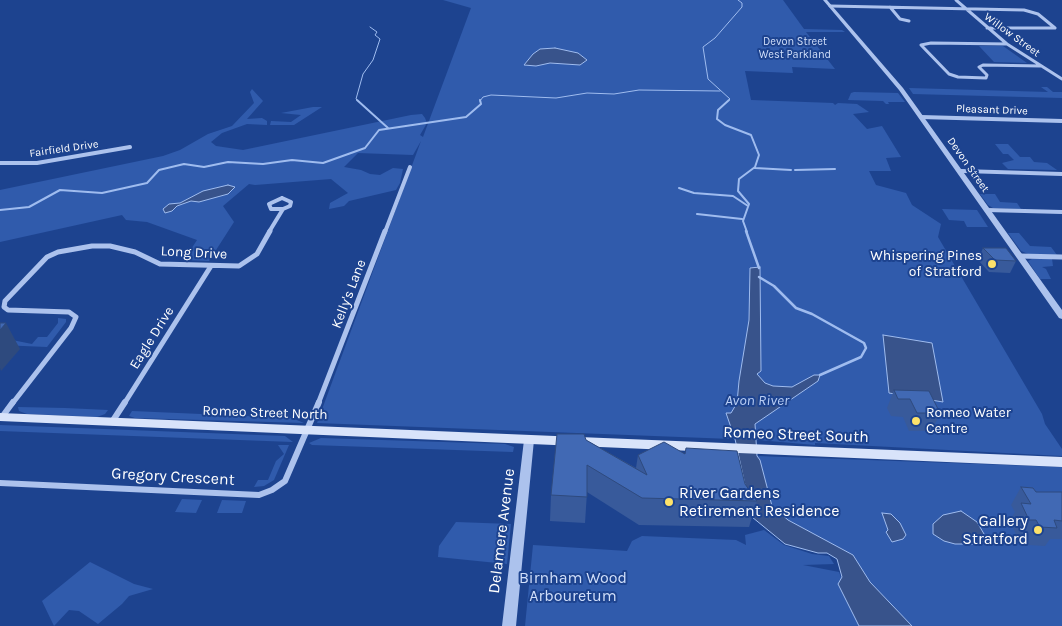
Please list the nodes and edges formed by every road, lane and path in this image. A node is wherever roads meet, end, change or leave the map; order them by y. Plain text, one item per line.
1 (825, 0) edge
2 (956, 0) edge
3 (830, 6) junction
4 (890, 7) junction
5 (965, 9) junction
6 (909, 21) dead end
7 (987, 28) junction
8 (1008, 44) junction
9 (1040, 66) junction
10 (1062, 79) edge
11 (921, 117) junction
12 (1062, 121) edge
13 (130, 147) dead end
14 (0, 163) edge
15 (410, 167) dead end
16 (958, 171) junction
17 (1062, 174) edge
18 (282, 209) junction
19 (987, 210) junction
20 (1062, 212) edge
21 (1019, 256) junction
22 (1062, 257) edge
23 (210, 266) junction
24 (1061, 314) edge
25 (1, 417) edge
26 (112, 422) junction
27 (308, 430) junction
28 (529, 440) junction
29 (1062, 462) edge
30 (0, 483) edge
31 (509, 626) edge

1 - 3 street, Devon Street
2 - 5 street, Willow Street
3 - 4 street
3 - 11 street, Devon Street
4 - 5 street
4 - 6 street
5 - 7 street, Willow Street
5 - 7 street
7 - 8 street, Willow Street
8 - 9 street, Willow Street
8 - 9 street
9 - 10 street, Willow Street
11 - 12 street, Pleasant Drive
11 - 16 street, Devon Street
13 - 14 street, Fairfield Drive
15 - 27 street, Kelly's Lane
16 - 17 street
16 - 19 street, Devon Street
18 - 18 street
18 - 23 street, Long Drive
19 - 20 street
19 - 21 street, Devon Street
21 - 22 street
21 - 24 street, Devon Street
23 - 25 street, Long Drive
23 - 26 street, Eagle Drive
25 - 26 main road, Romeo Street North
26 - 27 main road, Romeo Street North
27 - 28 main road, Romeo Street North
27 - 30 street, Gregory Crescent
28 - 29 main road, Romeo Street South
28 - 31 street, Delamere Avenue

